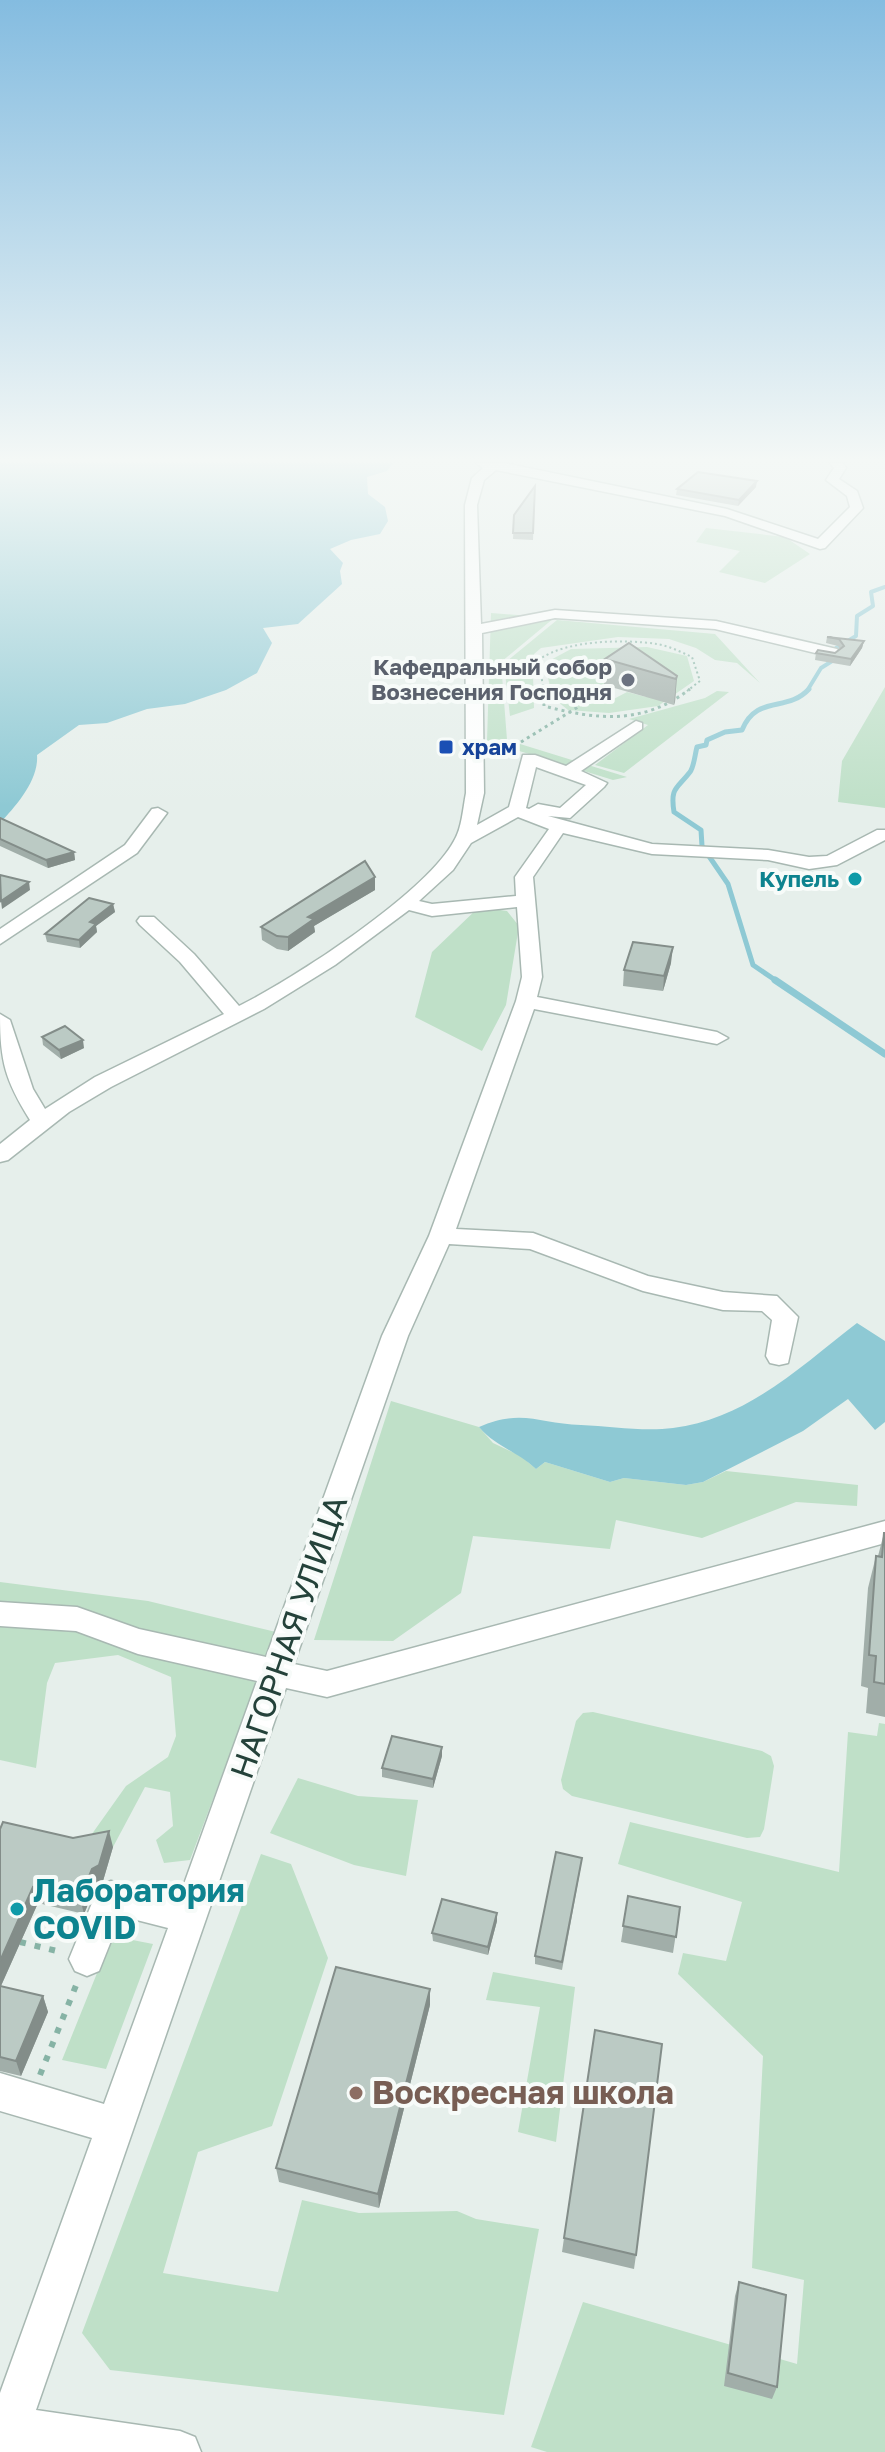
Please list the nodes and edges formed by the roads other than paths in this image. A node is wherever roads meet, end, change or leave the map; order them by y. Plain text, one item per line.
1 (472, 577) edge
2 (472, 630) junction
3 (832, 652) edge
4 (636, 726) dead end
5 (568, 773) junction
6 (518, 808) junction
7 (158, 813) dead end
8 (559, 827) junction
9 (885, 835) edge
10 (465, 839) junction
11 (524, 901) junction
12 (406, 903) junction
13 (147, 921) dead end
14 (0, 938) edge
15 (526, 1001) junction
16 (236, 1015) junction
17 (0, 1020) edge
18 (717, 1038) dead end
19 (42, 1122) junction
20 (0, 1155) edge
21 (441, 1236) junction
22 (779, 1356) dead end
23 (885, 1532) edge
24 (0, 1614) edge
25 (277, 1672) junction
26 (191, 1918) junction
27 (87, 1959) road end
28 (15, 2096) edge
29 (117, 2127) junction
30 (3, 2436) edge
31 (180, 2452) edge

1 - 2 street
2 - 3 street
2 - 10 street
4 - 5 street
5 - 6 street
5 - 6 street
6 - 8 street
6 - 10 street
7 - 14 street
8 - 9 street
8 - 11 street, НАГОРНАЯ УЛИЦА
10 - 12 street
11 - 12 street
11 - 15 street, НАГОРНАЯ УЛИЦА
12 - 16 street
13 - 16 street
15 - 18 street
15 - 21 street, НАГОРНАЯ УЛИЦА
16 - 19 street
17 - 19 street
19 - 20 street
21 - 22 street
21 - 25 street, НАГОРНАЯ УЛИЦА
23 - 25 street
24 - 25 street
25 - 26 street, НАГОРНАЯ УЛИЦА
26 - 27 street
26 - 29 street, НАГОРНАЯ УЛИЦА
28 - 29 street
29 - 30 street, НАГОРНАЯ УЛИЦА
30 - 31 street

